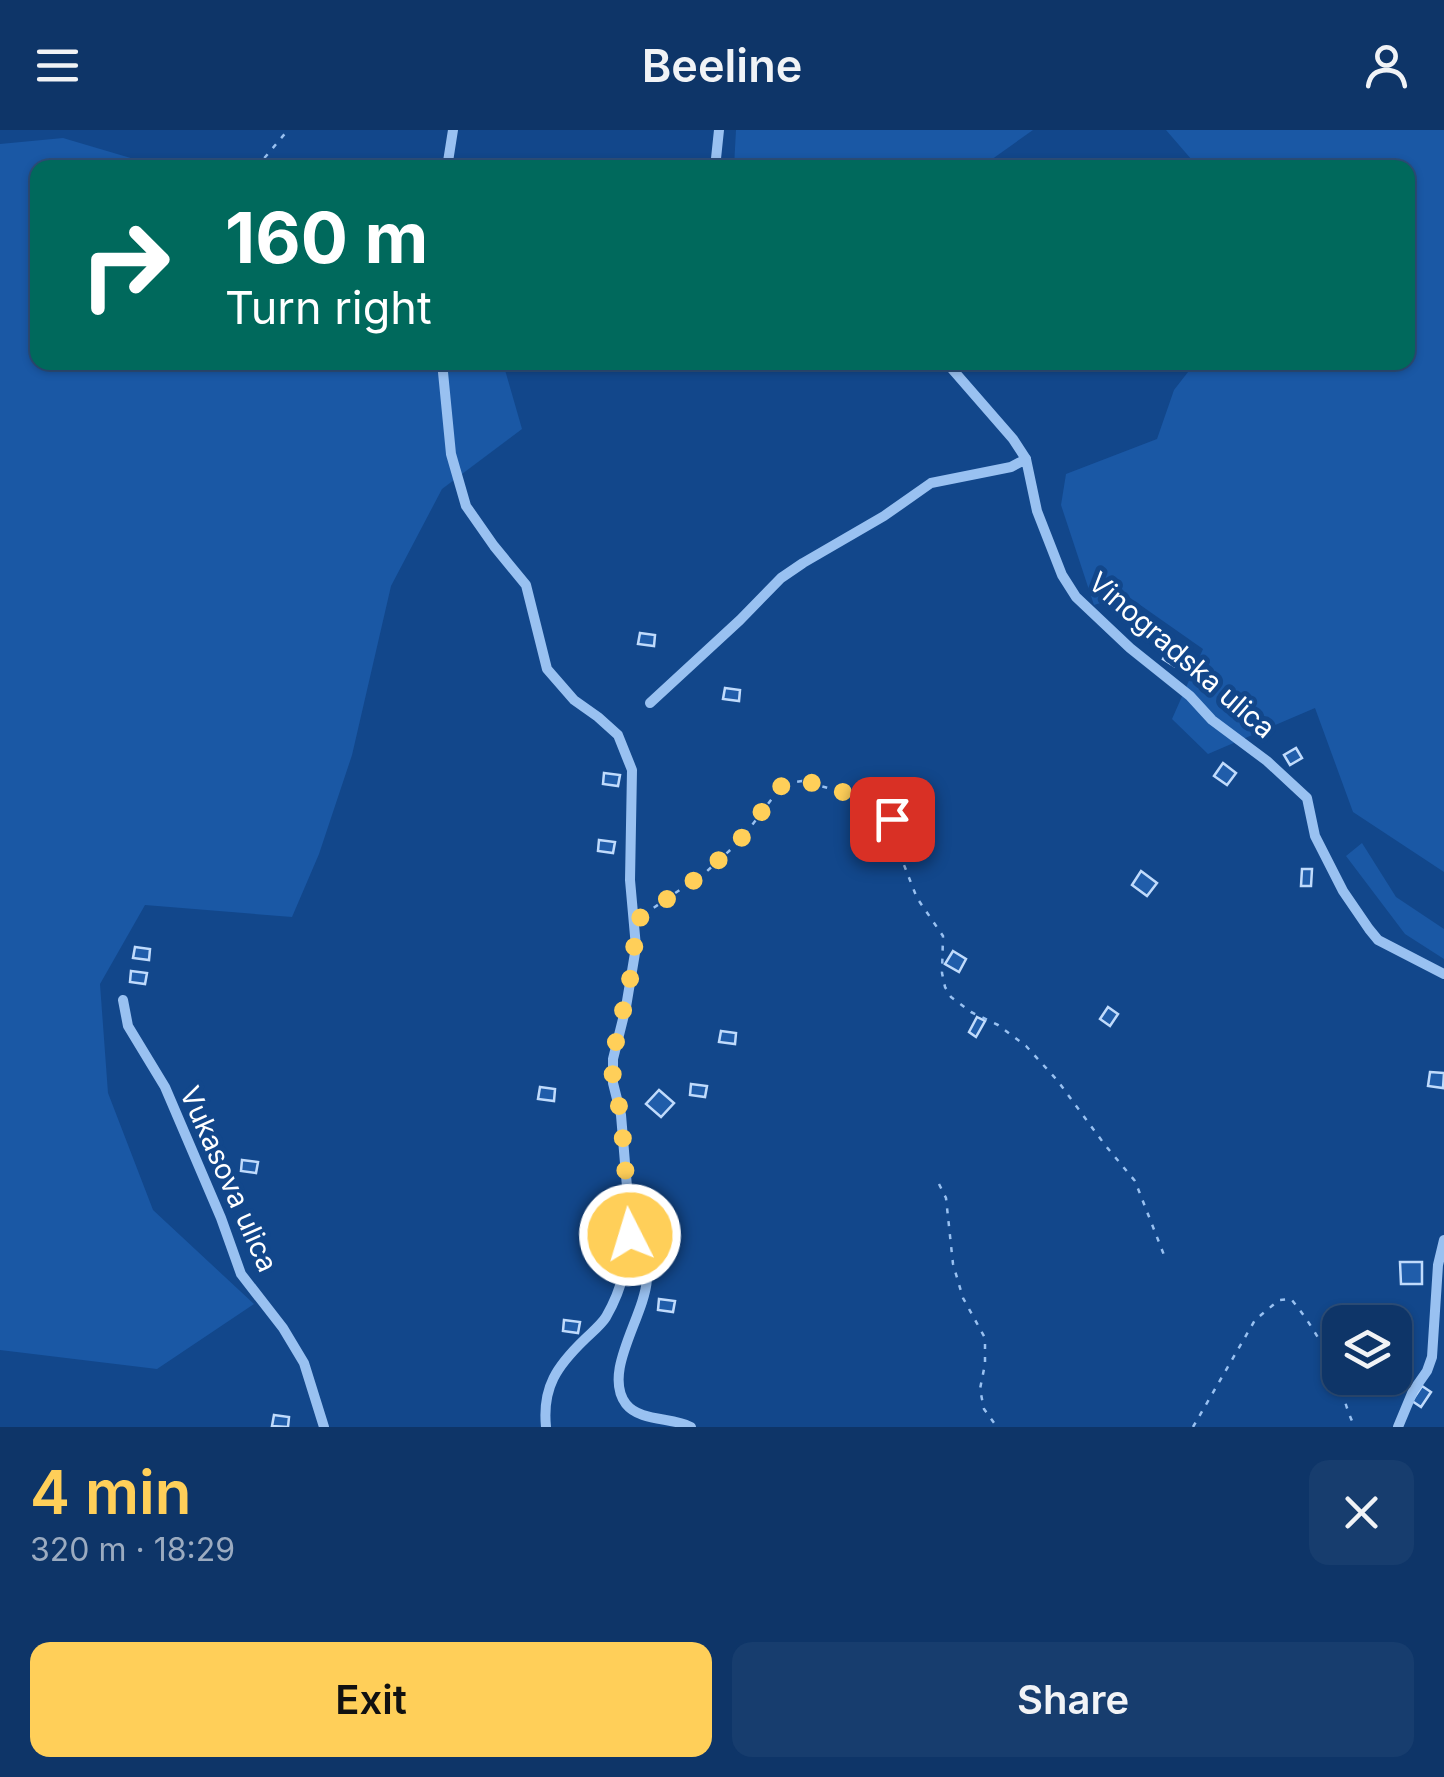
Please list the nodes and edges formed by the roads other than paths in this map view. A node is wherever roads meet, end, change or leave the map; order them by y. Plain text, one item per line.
1 (452, 130) edge
2 (719, 130) edge
3 (448, 160) edge
4 (716, 160) edge
5 (443, 370) edge
6 (953, 370) edge
7 (1026, 459) junction
8 (650, 704) dead end
9 (1444, 974) edge
10 (123, 1000) dead end
11 (1444, 1240) edge
12 (630, 1246) junction
13 (324, 1427) edge
14 (546, 1427) edge
15 (691, 1427) edge
16 (1398, 1427) edge

1 - 3 street
2 - 4 street
5 - 12 street
6 - 7 street
7 - 8 street
7 - 9 street, Vinogradska ulica
10 - 13 street, Vukasova ulica
11 - 16 street
12 - 14 street
12 - 15 street

